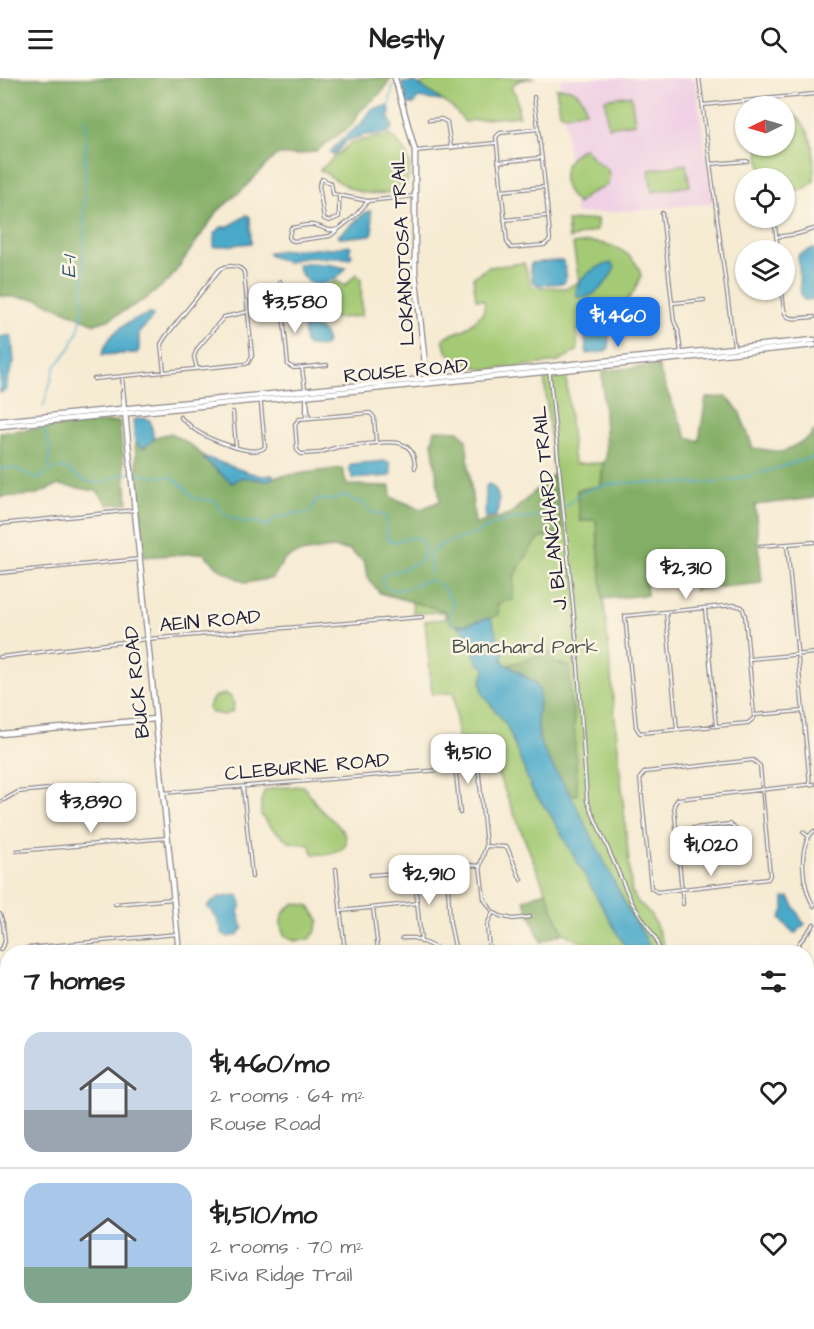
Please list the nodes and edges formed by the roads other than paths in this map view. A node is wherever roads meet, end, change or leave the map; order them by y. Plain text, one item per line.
1 (395, 78) edge
2 (699, 78) edge
3 (814, 94) edge
4 (534, 97) dead end
5 (703, 105) junction
6 (429, 120) dead end
7 (538, 129) junction
8 (496, 143) junction
9 (452, 148) junction
10 (415, 151) junction
11 (541, 158) junction
12 (747, 161) dead end
13 (498, 162) junction
14 (711, 164) junction
15 (544, 187) junction
16 (501, 191) junction
17 (339, 195) junction
18 (414, 196) junction
19 (368, 201) junction
20 (662, 213) dead end
21 (547, 215) junction
22 (504, 220) junction
23 (775, 228) edge
24 (338, 229) junction
25 (814, 229) edge
26 (776, 237) junction
27 (776, 240) edge
28 (280, 281) dead end
29 (704, 300) dead end
30 (783, 300) edge
31 (673, 303) junction
32 (248, 312) junction
33 (814, 317) edge
34 (814, 339) edge
35 (814, 345) edge
36 (735, 350) junction
37 (681, 353) junction
38 (327, 365) dead end
39 (302, 367) junction
40 (196, 369) junction
41 (549, 369) junction
42 (164, 372) junction
43 (122, 376) junction
44 (94, 379) dead end
45 (427, 382) junction
46 (305, 395) junction
47 (260, 397) junction
48 (125, 411) junction
49 (232, 412) dead end
50 (180, 417) dead end
51 (308, 418) junction
52 (0, 421) edge
53 (0, 426) edge
54 (376, 443) junction
55 (236, 447) junction
56 (415, 468) dead end
57 (135, 510) junction
58 (0, 524) edge
59 (814, 542) edge
60 (787, 544) junction
61 (760, 546) dead end
62 (140, 559) junction
63 (0, 573) edge
64 (705, 608) junction
65 (666, 612) junction
66 (422, 617) dead end
67 (147, 639) junction
68 (814, 653) edge
69 (798, 654) junction
70 (0, 657) edge
71 (749, 659) junction
72 (803, 711) junction
73 (754, 715) junction
74 (155, 719) junction
75 (716, 726) junction
76 (677, 730) junction
77 (0, 734) edge
78 (477, 754) dead end
79 (100, 784) dead end
80 (814, 784) edge
81 (810, 785) junction
82 (243, 786) junction
83 (762, 790) junction
84 (163, 793) junction
85 (0, 802) edge
86 (460, 813) dead end
87 (676, 830) junction
88 (814, 831) edge
89 (802, 832) dead end
90 (808, 836) junction
91 (167, 838) junction
92 (486, 846) junction
93 (16, 851) dead end
94 (679, 859) junction
95 (480, 866) junction
96 (336, 869) dead end
97 (447, 869) junction
98 (414, 871) junction
99 (370, 875) dead end
100 (252, 877) dead end
101 (521, 880) dead end
102 (682, 890) junction
103 (174, 899) junction
104 (418, 903) junction
105 (115, 904) dead end
106 (683, 904) dead end
107 (814, 906) edge
108 (373, 908) junction
109 (340, 911) junction
110 (493, 912) junction
111 (0, 914) edge
112 (530, 917) dead end
113 (814, 924) edge
114 (177, 934) junction
115 (402, 938) dead end
116 (422, 942) junction
117 (4, 945) edge
118 (59, 945) edge
119 (178, 945) edge
120 (344, 945) edge
121 (377, 945) edge
122 (429, 945) edge
123 (455, 945) edge
124 (488, 945) edge
125 (658, 945) edge
126 (798, 945) edge
127 (26, 1329) edge
128 (36, 1329) edge

1 - 10 street, LOKANOTOSA TRAIL
2 - 5 street
3 - 5 street
4 - 7 street
5 - 14 street
6 - 9 street
7 - 8 street
7 - 11 street
8 - 9 street
8 - 13 street
9 - 10 street
10 - 18 street, LOKANOTOSA TRAIL
11 - 13 street
11 - 15 street
12 - 14 street
13 - 16 street
14 - 36 street
15 - 16 street
15 - 21 street
16 - 22 street
17 - 17 street
17 - 19 street
18 - 19 street
18 - 45 street, LOKANOTOSA TRAIL
19 - 24 street
20 - 31 street
21 - 22 street
21 - 22 street
23 - 26 street
24 - 24 street
25 - 26 street
26 - 27 street
28 - 39 street
29 - 31 street
30 - 33 street
31 - 37 street
32 - 40 street
32 - 40 street
32 - 42 street
34 - 36 street, ROUSE ROAD
35 - 36 street, ROUSE ROAD
36 - 37 street, ROUSE ROAD
36 - 41 street, ROUSE ROAD
37 - 41 street, ROUSE ROAD
38 - 39 street
39 - 46 street
40 - 42 street
41 - 45 street, ROUSE ROAD
41 - 125 street, J. BLANCHARD TRAIL
42 - 43 street
43 - 44 street
43 - 48 street, BUCK ROAD
45 - 46 street, ROUSE ROAD
46 - 47 street, ROUSE ROAD
46 - 51 street
47 - 48 street, ROUSE ROAD
47 - 55 street
48 - 52 street, ROUSE ROAD
48 - 53 street, ROUSE ROAD
48 - 57 street, BUCK ROAD
49 - 55 street
50 - 55 street
51 - 54 street
51 - 54 street
54 - 56 street
57 - 58 street
57 - 62 street, BUCK ROAD
59 - 60 street
60 - 61 street
60 - 69 street
62 - 63 street
62 - 67 street, BUCK ROAD
64 - 65 street
64 - 71 street
64 - 75 street
65 - 76 street
65 - 76 street
66 - 67 street, AEIN ROAD
67 - 70 street, AEIN ROAD
67 - 74 street, BUCK ROAD
68 - 69 street
69 - 71 street
69 - 72 street
71 - 73 street
72 - 73 street
72 - 81 street
73 - 75 street
74 - 77 street
74 - 84 street, BUCK ROAD
75 - 76 street
78 - 92 street
79 - 85 street
80 - 81 street
81 - 83 street
82 - 84 street, CLEBURNE ROAD
82 - 86 street, CLEBURNE ROAD
82 - 100 street
83 - 87 street
83 - 102 street
83 - 102 street
84 - 91 street, BUCK ROAD
87 - 94 street
87 - 94 street
88 - 90 street
89 - 90 street
90 - 107 street
91 - 93 street
91 - 103 street, BUCK ROAD
92 - 95 street
92 - 101 street
94 - 102 street
95 - 97 street
95 - 110 street
96 - 109 street
97 - 98 street
97 - 123 street
98 - 99 street
98 - 104 street
102 - 106 street
103 - 105 street
103 - 114 street, BUCK ROAD
104 - 108 street
104 - 116 street
108 - 109 street
108 - 121 street
109 - 120 street
110 - 112 street
110 - 124 street
111 - 117 street
113 - 126 street
114 - 118 street
114 - 119 street, BUCK ROAD
115 - 116 street
116 - 122 street
127 - 128 street

